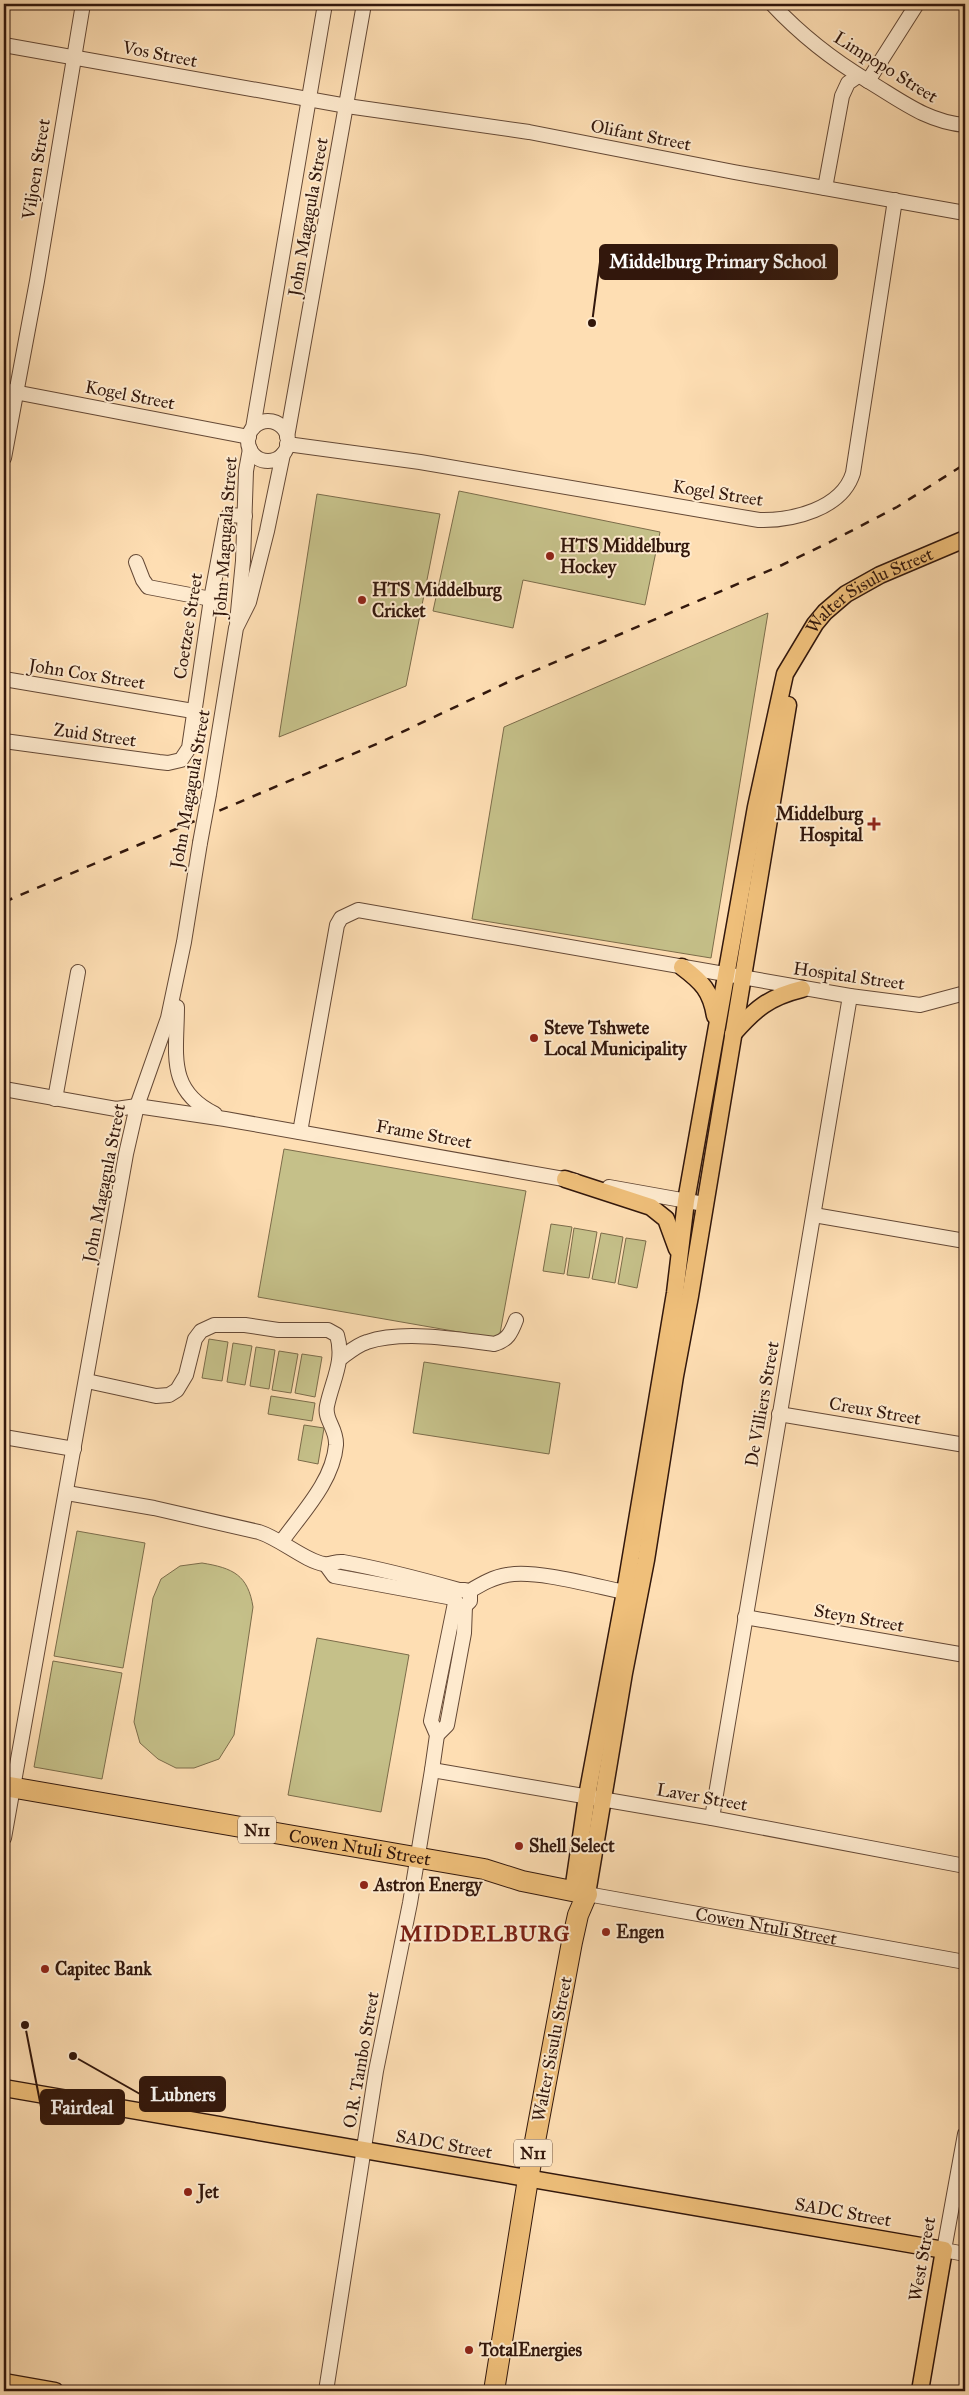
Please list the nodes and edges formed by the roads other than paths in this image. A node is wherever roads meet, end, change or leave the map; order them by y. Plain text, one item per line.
1 (82, 4) edge
2 (325, 4) edge
3 (364, 4) edge
4 (772, 4) edge
5 (917, 4) edge
6 (4, 45) edge
7 (73, 56) junction
8 (863, 78) junction
9 (309, 99) junction
10 (347, 106) junction
11 (965, 126) edge
12 (825, 188) junction
13 (895, 200) junction
14 (965, 213) edge
15 (10, 391) edge
16 (251, 438) junction
17 (286, 445) junction
18 (4, 458) edge
19 (245, 516) junction
20 (965, 539) edge
21 (136, 562) dead end
22 (211, 599) junction
23 (236, 628) junction
24 (793, 663) junction
25 (4, 679) edge
26 (193, 711) junction
27 (4, 741) edge
28 (181, 760) joint
29 (682, 967) junction
30 (78, 972) dead end
31 (726, 975) junction
32 (742, 977) junction
33 (177, 982) junction
34 (802, 989) junction
35 (965, 994) edge
36 (850, 996) junction
37 (717, 1026) junction
38 (733, 1034) junction
39 (4, 1089) edge
40 (55, 1099) junction
41 (137, 1106) junction
42 (225, 1119) junction
43 (300, 1132) junction
44 (565, 1179) junction
45 (686, 1201) junction
46 (704, 1204) junction
47 (814, 1214) junction
48 (965, 1241) edge
49 (679, 1259) junction
50 (682, 1295) junction
51 (516, 1320) dead end
52 (341, 1358) junction
53 (87, 1381) junction
54 (779, 1414) junction
55 (4, 1437) edge
56 (965, 1445) edge
57 (74, 1449) junction
58 (67, 1493) junction
59 (282, 1541) junction
60 (632, 1594) junction
61 (460, 1598) junction
62 (746, 1617) junction
63 (965, 1655) edge
64 (443, 1658) junction
65 (458, 1661) junction
66 (437, 1736) junction
67 (432, 1770) junction
68 (8, 1792) edge
69 (595, 1797) junction
70 (712, 1818) junction
71 (4, 1838) edge
72 (417, 1863) junction
73 (965, 1866) edge
74 (580, 1893) junction
75 (965, 1962) edge
76 (4, 2088) edge
77 (965, 2134) edge
78 (364, 2151) junction
79 (528, 2179) junction
80 (944, 2250) junction
81 (965, 2254) edge
82 (4, 2382) edge
83 (54, 2391) edge
84 (326, 2391) edge
85 (494, 2391) edge
86 (920, 2391) edge

1 - 7 street, Viljoen Street
2 - 9 street, John Magagula Street
3 - 10 street, John Magagula Street
4 - 8 street, Limpopo Street
5 - 8 street
6 - 7 street, Vos Street
7 - 9 street, Vos Street
7 - 15 street, Viljoen Street
8 - 11 street, Limpopo Street
8 - 12 street
9 - 10 street, Olifant Street
9 - 16 street, John Magagula Street
10 - 12 street, Olifant Street
10 - 17 street, John Magagula Street
12 - 13 street, Olifant Street
13 - 14 street, Olifant Street
13 - 17 street, Kogel Street
15 - 16 street, Kogel Street
15 - 18 street, Viljoen Street
16 - 17 street, John Magugala Street
16 - 17 street
16 - 19 street, John Magugala Street
17 - 23 street, John Magagula Street
19 - 22 street, Coetzee Street
19 - 23 street, John Magugala Street
20 - 24 main road, Walter Sisulu Street
21 - 22 street
22 - 26 street, Coetzee Street
23 - 33 street, John Magagula Street, bridge
24 - 31 main road, Walter Sisulu Street
24 - 32 main road
25 - 26 street, John Cox Street
26 - 28 street, Coetzee Street
27 - 28 street, Zuid Street
29 - 31 street, Hospital Street
29 - 37 main road
29 - 43 street, Hospital Street
30 - 40 street
31 - 32 street, Hospital Street
31 - 37 main road, Walter Sisulu Street
32 - 34 street, Hospital Street
32 - 38 main road
33 - 41 street, John Magagula Street
33 - 42 street
34 - 36 street, Hospital Street
34 - 38 main road
35 - 36 street, Hospital Street
36 - 47 street, De Villiers Street
37 - 45 main road, Walter Sisulu Street
38 - 46 main road
39 - 40 street, Frame Street
40 - 41 street, Frame Street
41 - 42 street, Frame Street
41 - 53 street, John Magagula Street
42 - 43 street, Frame Street
43 - 44 street, Frame Street
44 - 45 street, Frame Street
44 - 49 main road
45 - 46 street, Frame Street
45 - 49 main road, Walter Sisulu Street
46 - 50 main road
47 - 48 street
47 - 54 street, De Villiers Street
49 - 50 main road, Walter Sisulu Street
50 - 60 main road
51 - 52 street
52 - 53 street
52 - 59 street
53 - 57 street, John Magagula Street
54 - 56 street, Creux Street
54 - 62 street, De Villiers Street
55 - 57 street
57 - 58 street, John Magagula Street
58 - 59 street
58 - 68 street, John Magagula Street
59 - 61 street
60 - 61 street
60 - 69 main road
61 - 64 street, O.R. Tambo Street
61 - 65 street, O.R. Tambo Street
62 - 63 street, Steyn Street
62 - 70 street, De Villiers Street
64 - 65 street
64 - 66 street, O.R. Tambo Street
65 - 66 street, O.R. Tambo Street
66 - 67 street, O.R. Tambo Street
67 - 69 street, Laver Street
67 - 72 street, O.R. Tambo Street
68 - 71 street, John Magagula Street
68 - 72 highway, Cowen Ntuli Street / N11
69 - 70 street, Laver Street
69 - 74 main road
70 - 73 street, Laver Street
72 - 74 highway, Cowen Ntuli Street / N11
72 - 78 street, O.R. Tambo Street
74 - 75 street, Cowen Ntuli Street
74 - 79 highway, Walter Sisulu Street / N11
76 - 78 main road, SADC Street
77 - 80 street, West Street
78 - 79 main road, SADC Street
78 - 84 street, O.R. Tambo Street
79 - 80 main road, SADC Street
79 - 85 highway, Walter Sisulu Street / N11
80 - 81 street, SADC Street
80 - 86 main road, West Street
82 - 83 main road

